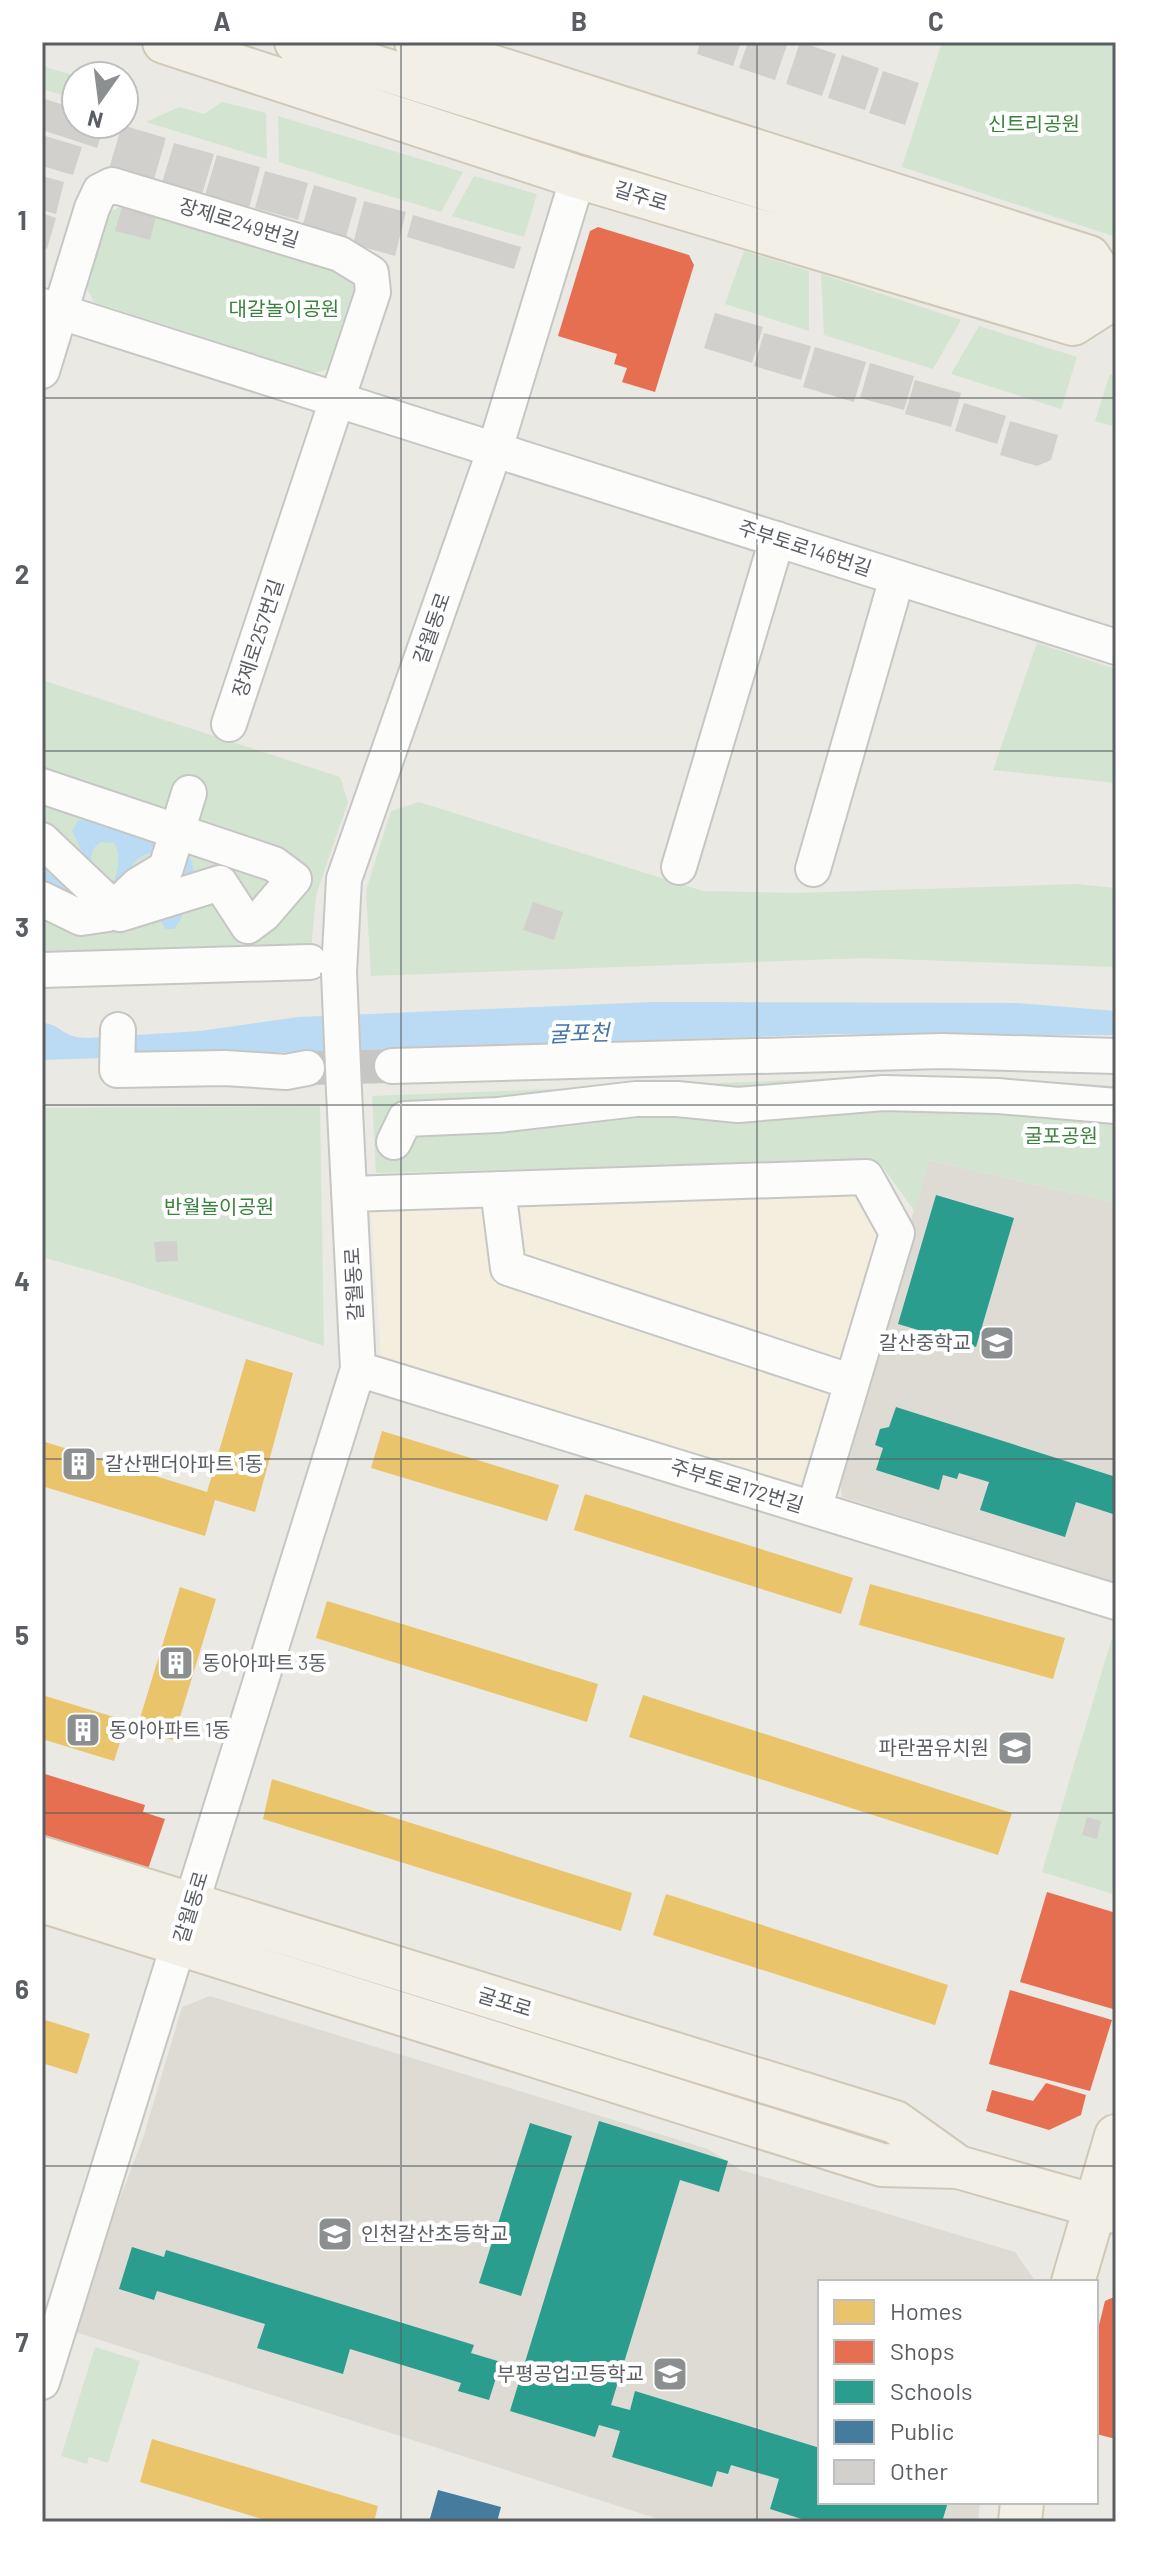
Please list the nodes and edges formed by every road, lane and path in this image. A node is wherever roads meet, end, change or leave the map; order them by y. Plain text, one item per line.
1 (296, 42) edge
2 (416, 42) edge
3 (173, 43) edge
4 (578, 177) junction
5 (1116, 298) edge
6 (52, 309) edge
7 (42, 371) edge
8 (337, 399) junction
9 (495, 449) junction
10 (777, 539) junction
11 (286, 552) joint
12 (897, 578) junction
13 (1116, 647) edge
14 (229, 724) dead end
15 (42, 786) edge
16 (189, 793) dead end
17 (43, 841) edge
18 (174, 842) junction
19 (679, 867) dead end
20 (813, 869) dead end
21 (98, 893) junction
22 (42, 899) edge
23 (324, 967) junction
24 (42, 970) edge
25 (118, 1030) dead end
26 (1116, 1056) edge
27 (392, 1066) tunnel mouth
28 (307, 1068) tunnel mouth
29 (1116, 1106) edge
30 (394, 1142) dead end
31 (498, 1189) junction
32 (349, 1194) junction
33 (358, 1369) junction
34 (852, 1382) junction
35 (814, 1509) junction
36 (1116, 1602) edge
37 (42, 1858) edge
38 (42, 1901) edge
39 (186, 1924) junction
40 (1116, 2136) edge
41 (1105, 2209) edge
42 (1074, 2280) edge
43 (42, 2382) edge

1 - 5 main road
2 - 5 main road
3 - 4 main road, 길주로
4 - 5 main road, 길주로
4 - 9 street, 갈월동로
6 - 7 street, 장제로249번길
6 - 8 street
6 - 8 street, 장제로249번길
8 - 9 street
8 - 11 street, 장제로249번길
9 - 10 street, 주부토로146번길
9 - 23 street, 갈월동로
10 - 12 street, 주부토로146번길
10 - 19 street
11 - 14 street, 장제로257번길
12 - 13 street, 주부토로146번길
12 - 20 street
15 - 18 street
16 - 18 street
17 - 21 street
18 - 21 street
18 - 21 street
21 - 22 street
23 - 24 street
23 - 32 street, 갈월동로, bridge
25 - 28 street
26 - 27 street
29 - 30 street
31 - 32 street
31 - 34 street
31 - 34 street
32 - 33 street, 갈월동로
33 - 35 street, 주부토로172번길
33 - 39 street, 갈월동로
34 - 35 street
35 - 36 street, 주부토로172번길
37 - 39 main road, 굴포로
38 - 39 main road, 굴포로
39 - 41 main road, 굴포로
39 - 43 street, 갈월동로
40 - 41 main road
41 - 42 main road

